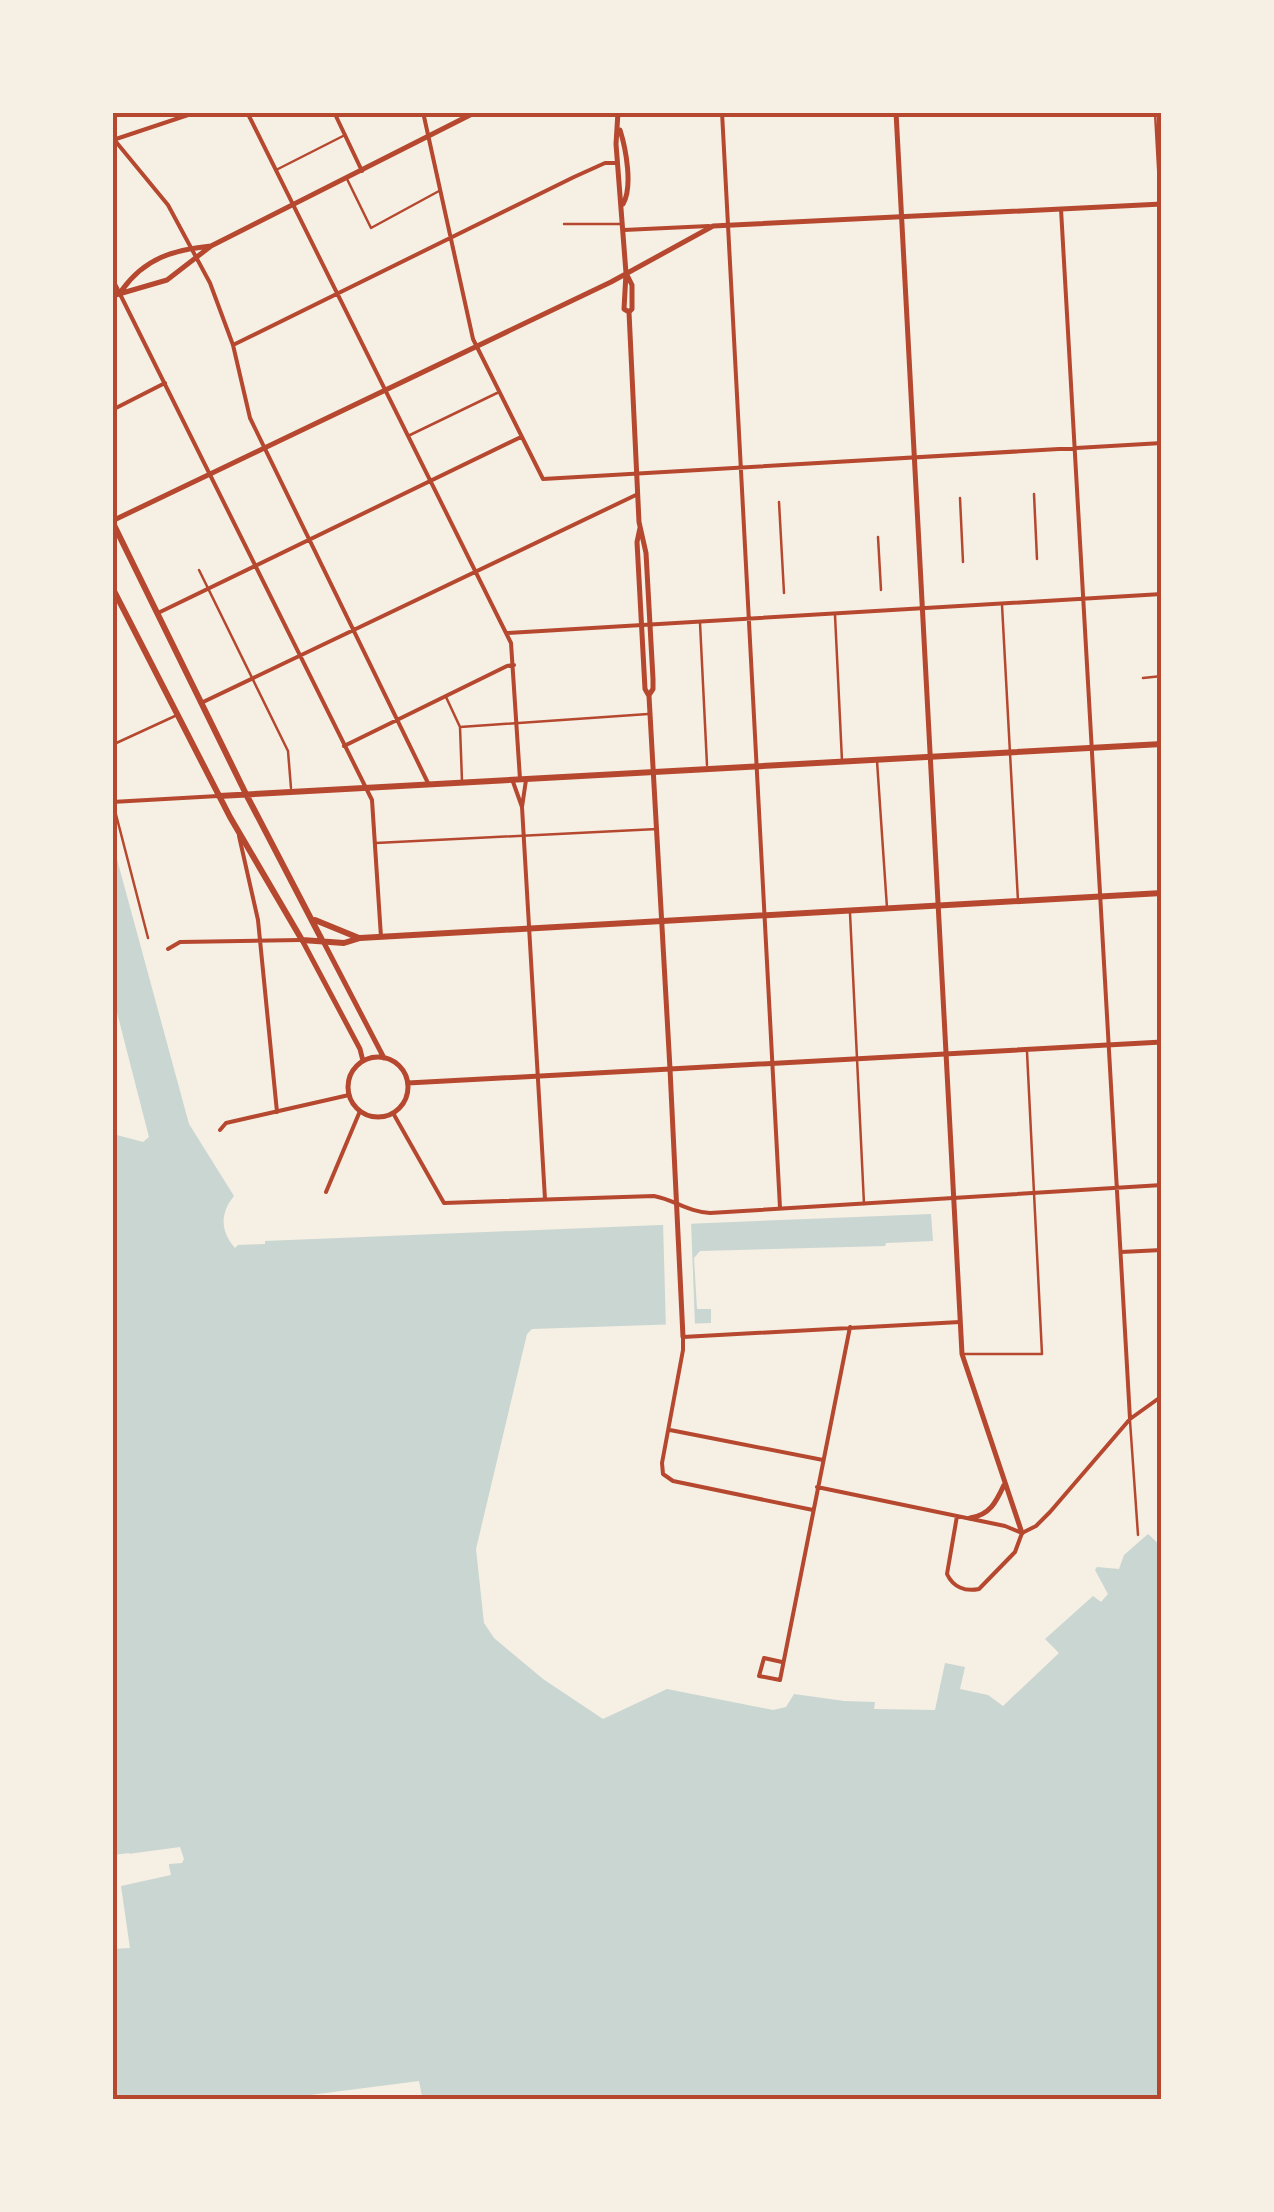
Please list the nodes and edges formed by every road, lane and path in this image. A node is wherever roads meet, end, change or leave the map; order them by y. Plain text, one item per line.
1 (197, 112) edge
2 (247, 112) edge
3 (334, 112) edge
4 (423, 112) edge
5 (476, 112) edge
6 (618, 112) edge
7 (722, 112) edge
8 (896, 112) edge
9 (1154, 112) edge
10 (619, 127) junction
11 (345, 135) junction
12 (428, 137) junction
13 (113, 139) edge
14 (617, 163) junction
15 (275, 170) junction
16 (362, 171) junction
17 (347, 179) junction
18 (440, 191) junction
19 (623, 204) junction
20 (1161, 204) edge
21 (293, 205) junction
22 (1061, 210) junction
23 (900, 217) junction
24 (564, 224) dead end
25 (728, 225) junction
26 (714, 226) junction
27 (624, 227) junction
28 (451, 238) junction
29 (1162, 240) edge
30 (211, 246) junction
31 (192, 248) junction
32 (197, 258) junction
33 (626, 274) junction
34 (112, 278) edge
35 (120, 292) junction
36 (337, 294) junction
37 (112, 296) edge
38 (234, 345) junction
39 (476, 347) junction
40 (165, 384) junction
41 (385, 390) junction
42 (499, 392) junction
43 (112, 410) edge
44 (408, 436) junction
45 (522, 436) junction
46 (1162, 443) edge
47 (265, 448) junction
48 (1075, 448) junction
49 (914, 458) junction
50 (739, 468) junction
51 (210, 474) junction
52 (636, 474) junction
53 (431, 480) junction
54 (638, 494) junction
55 (1034, 494) dead end
56 (960, 498) dead end
57 (779, 502) dead end
58 (112, 521) edge
59 (640, 528) junction
60 (878, 536) dead end
61 (309, 539) junction
62 (1037, 559) dead end
63 (963, 562) dead end
64 (255, 566) junction
65 (199, 570) dead end
66 (476, 572) junction
67 (112, 587) edge
68 (208, 588) junction
69 (881, 590) dead end
70 (784, 593) dead end
71 (1162, 594) edge
72 (1082, 598) junction
73 (1002, 603) junction
74 (922, 608) junction
75 (158, 613) junction
76 (834, 613) junction
77 (748, 618) junction
78 (700, 622) junction
79 (650, 624) junction
80 (642, 625) junction
81 (353, 630) junction
82 (507, 633) junction
83 (300, 656) junction
84 (514, 666) junction
85 (1162, 676) edge
86 (252, 678) junction
87 (1143, 678) dead end
88 (445, 696) junction
89 (649, 696) junction
90 (201, 703) junction
91 (650, 714) junction
92 (177, 715) junction
93 (397, 720) junction
94 (517, 722) junction
95 (460, 727) junction
96 (1162, 744) edge
97 (112, 745) edge
98 (344, 746) junction
99 (1090, 748) junction
100 (1011, 752) junction
101 (930, 756) junction
102 (876, 760) junction
103 (842, 762) junction
104 (756, 766) junction
105 (708, 769) junction
106 (654, 772) junction
107 (519, 779) junction
108 (462, 782) junction
109 (428, 783) junction
110 (365, 786) junction
111 (291, 790) junction
112 (246, 794) junction
113 (219, 796) junction
114 (112, 802) edge
115 (522, 806) junction
116 (657, 829) junction
117 (238, 832) junction
118 (524, 836) junction
119 (374, 844) junction
120 (1162, 894) edge
121 (1099, 897) junction
122 (1018, 902) junction
123 (938, 906) junction
124 (887, 909) junction
125 (850, 912) junction
126 (308, 913) junction
127 (764, 916) junction
128 (662, 922) junction
129 (529, 929) junction
130 (380, 937) junction
131 (148, 938) dead end
132 (360, 938) junction
133 (258, 940) junction
134 (302, 940) junction
135 (322, 940) junction
136 (168, 949) dead end
137 (1162, 1042) edge
138 (1108, 1045) junction
139 (1027, 1051) junction
140 (945, 1055) junction
141 (384, 1058) junction
142 (858, 1060) junction
143 (364, 1062) junction
144 (772, 1064) junction
145 (670, 1069) junction
146 (538, 1076) junction
147 (408, 1083) junction
148 (349, 1095) junction
149 (360, 1111) junction
150 (277, 1112) junction
151 (393, 1113) junction
152 (220, 1130) dead end
153 (1162, 1185) edge
154 (1116, 1188) junction
155 (326, 1192) dead end
156 (1033, 1193) junction
157 (953, 1197) junction
158 (545, 1199) junction
159 (678, 1204) junction
160 (864, 1204) junction
161 (780, 1208) junction
162 (1162, 1250) edge
163 (1119, 1252) junction
164 (960, 1322) junction
165 (850, 1327) junction
166 (682, 1333) junction
167 (962, 1354) junction
168 (1162, 1396) edge
169 (1130, 1419) junction
170 (668, 1430) junction
171 (823, 1460) junction
172 (1005, 1482) junction
173 (818, 1487) junction
174 (813, 1510) junction
175 (957, 1516) junction
176 (970, 1518) junction
177 (1022, 1533) junction
178 (1138, 1535) dead end
179 (782, 1662) junction

1 - 13 street
2 - 15 street
3 - 11 street
4 - 12 street
5 - 12 main road
6 - 10 main road
7 - 25 street
8 - 23 main road
9 - 20 street
10 - 14 main road
10 - 19 main road
11 - 15 street
11 - 16 street
12 - 16 main road
12 - 18 street
13 - 31 street
14 - 19 main road
14 - 28 street
15 - 21 street
16 - 17 main road
17 - 18 street
17 - 21 main road
18 - 28 street
19 - 27 main road
20 - 22 main road
20 - 29 street
21 - 30 main road
21 - 36 street
22 - 23 main road
22 - 48 street
23 - 25 main road
23 - 49 main road
24 - 27 street
25 - 26 main road
25 - 50 street
26 - 27 street
26 - 33 main road
27 - 33 main road
28 - 36 street
28 - 39 street
30 - 31 main road
30 - 32 main road
31 - 32 street
31 - 35 main road
32 - 35 main road
32 - 38 street
33 - 39 main road
33 - 52 main road
34 - 35 street
35 - 37 main road
35 - 40 street
36 - 38 street
36 - 41 street
38 - 47 street
39 - 41 main road
39 - 42 street
40 - 43 street
40 - 51 street
41 - 44 street
41 - 47 main road
42 - 44 street
42 - 45 street
44 - 53 street
45 - 52 street
45 - 53 street
46 - 48 street
47 - 51 main road
47 - 61 street
48 - 49 street
48 - 72 street
49 - 50 street
49 - 74 main road
50 - 52 street
50 - 77 street
51 - 58 main road
51 - 64 street
52 - 54 main road
53 - 61 street
53 - 66 street
54 - 59 main road
54 - 66 street
55 - 62 street
56 - 63 street
57 - 70 street
58 - 75 main road
59 - 79 main road
59 - 80 main road
60 - 69 street
61 - 64 street
61 - 81 street
64 - 68 street
64 - 83 street
65 - 68 street
66 - 81 street
66 - 82 street
67 - 92 main road
68 - 75 street
68 - 86 street
71 - 72 street
72 - 73 street
72 - 99 street
73 - 74 street
73 - 100 street
74 - 76 street
74 - 101 main road
75 - 90 main road
76 - 77 street
76 - 103 street
77 - 78 street
77 - 104 street
78 - 79 street
78 - 105 street
79 - 80 street
79 - 89 main road
80 - 82 street
80 - 89 main road
81 - 83 street
81 - 93 street
82 - 84 street
83 - 86 street
83 - 98 street
84 - 88 street
84 - 94 street
85 - 87 street
86 - 90 street
86 - 111 street
88 - 93 street
88 - 95 street
89 - 91 main road
90 - 112 main road
91 - 94 street
91 - 106 main road
92 - 97 street
92 - 113 main road
93 - 98 street
93 - 109 street
94 - 95 street
94 - 107 street
95 - 108 street
96 - 99 main road
98 - 110 street
99 - 100 main road
99 - 121 street
100 - 101 main road
100 - 122 street
101 - 102 main road
101 - 123 main road
102 - 103 main road
102 - 124 street
103 - 104 main road
104 - 105 main road
104 - 127 street
105 - 106 main road
106 - 107 main road
106 - 116 main road
107 - 108 main road
107 - 115 street
107 - 115 street
108 - 109 main road
109 - 110 main road
110 - 111 main road
110 - 119 street
111 - 112 main road
112 - 113 main road
112 - 126 main road
113 - 114 street
113 - 117 main road
114 - 131 street
115 - 118 street
116 - 118 street
116 - 128 main road
117 - 133 street
117 - 134 main road
118 - 119 street
118 - 129 street
119 - 130 street
120 - 121 main road
121 - 122 main road
121 - 138 street
122 - 123 main road
123 - 124 main road
123 - 140 main road
124 - 125 main road
125 - 127 main road
125 - 142 street
126 - 132 main road
126 - 135 main road
127 - 128 main road
127 - 144 street
128 - 129 main road
128 - 145 main road
129 - 130 main road
129 - 146 street
130 - 132 main road
132 - 135 main road
133 - 134 street
133 - 136 street
133 - 150 street
134 - 135 main road
134 - 143 main road
135 - 141 main road
137 - 138 main road
138 - 139 main road
138 - 154 street
139 - 140 main road
139 - 156 street
140 - 142 main road
140 - 157 main road
141 - 143 main road
141 - 147 main road
142 - 144 main road
142 - 160 street
143 - 148 main road
144 - 145 main road
144 - 161 street
145 - 146 main road
145 - 159 main road
146 - 147 main road
146 - 158 street
147 - 151 main road
148 - 149 main road
148 - 150 street
149 - 151 main road
149 - 155 street
150 - 152 street
151 - 158 street
153 - 154 street
154 - 156 street
154 - 163 street
156 - 157 street
156 - 167 street
157 - 160 street
157 - 164 main road
158 - 159 street
159 - 161 street
159 - 166 main road
160 - 161 street
162 - 163 street
163 - 169 street
164 - 165 street
164 - 167 main road
165 - 166 street
165 - 171 street
166 - 170 street
167 - 172 main road
168 - 169 street
169 - 177 street
169 - 178 street
170 - 171 street
170 - 174 street
171 - 173 street
172 - 176 main road
172 - 177 main road
173 - 174 street
173 - 175 street
174 - 179 street
175 - 176 street
175 - 177 street
176 - 177 street
179 - 179 street

